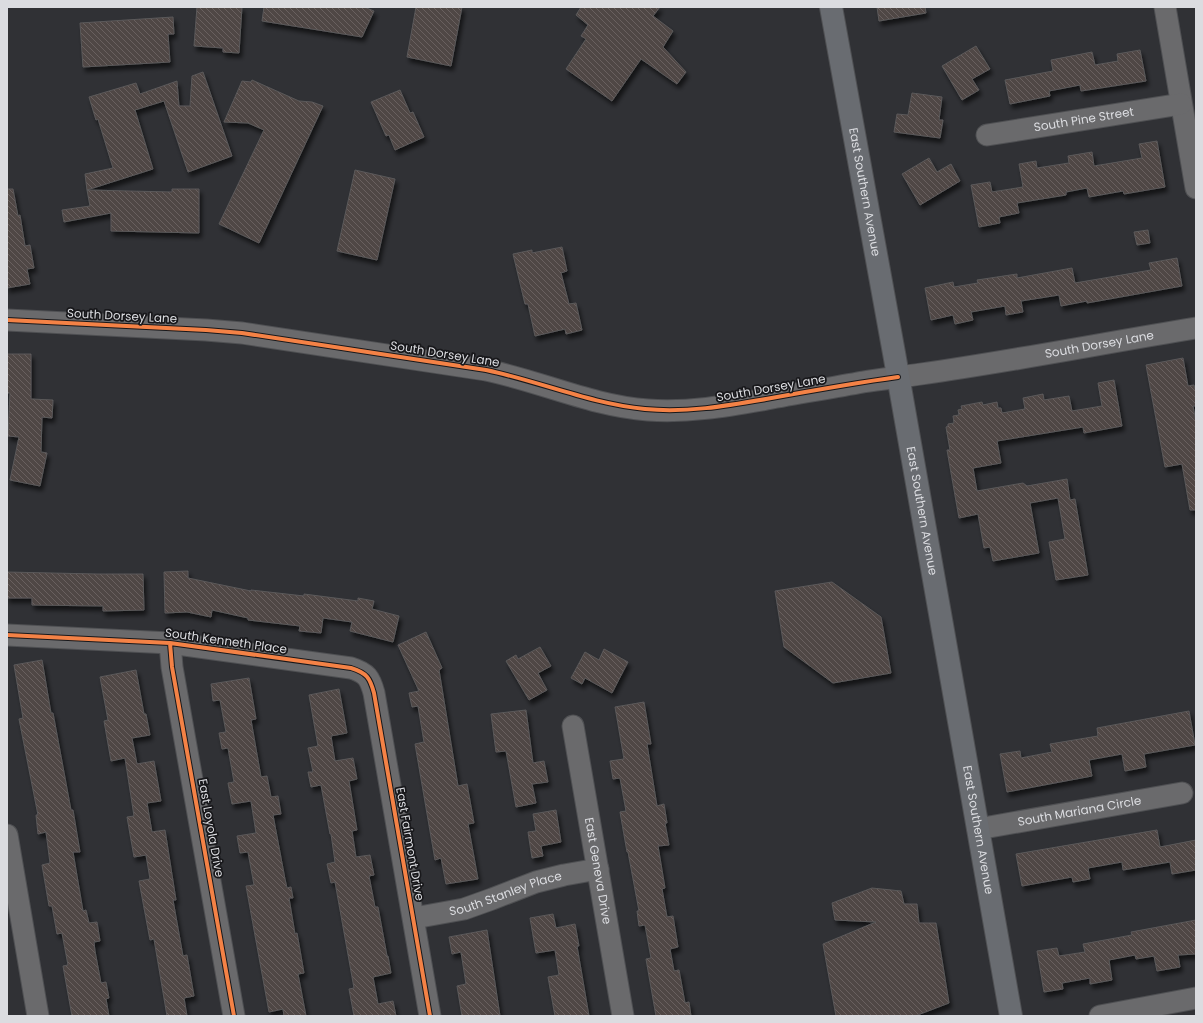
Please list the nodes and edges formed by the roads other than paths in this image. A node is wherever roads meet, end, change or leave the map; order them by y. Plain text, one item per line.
1 (830, 7) edge
2 (1165, 7) edge
3 (1181, 104) junction
4 (987, 135) dead end
5 (1196, 188) edge
6 (7, 320) edge
7 (1196, 328) edge
8 (898, 377) junction
9 (7, 635) edge
10 (170, 643) junction
11 (367, 676) joint
12 (573, 726) dead end
13 (1182, 793) dead end
14 (978, 829) junction
15 (7, 835) edge
16 (598, 869) junction
17 (414, 918) junction
18 (1196, 998) edge
19 (38, 1016) edge
20 (234, 1016) edge
21 (430, 1016) edge
22 (623, 1016) edge
23 (1011, 1016) edge
24 (1100, 1016) edge

1 - 8 main road, East Southern Avenue
2 - 3 street
3 - 4 street, South Pine Street
3 - 5 street
6 - 8 street, South Dorsey Lane
7 - 8 street, South Dorsey Lane
8 - 14 main road, East Southern Avenue
9 - 10 street, South Kenneth Place
10 - 11 street, South Kenneth Place
10 - 20 street, East Loyola Drive
11 - 17 street, East Fairmont Drive
12 - 16 street, East Geneva Drive
13 - 14 street, South Mariana Circle
14 - 23 main road, East Southern Avenue
15 - 19 street
16 - 17 street, South Stanley Place
16 - 22 street, East Geneva Drive
17 - 21 street, East Fairmont Drive
18 - 24 street

